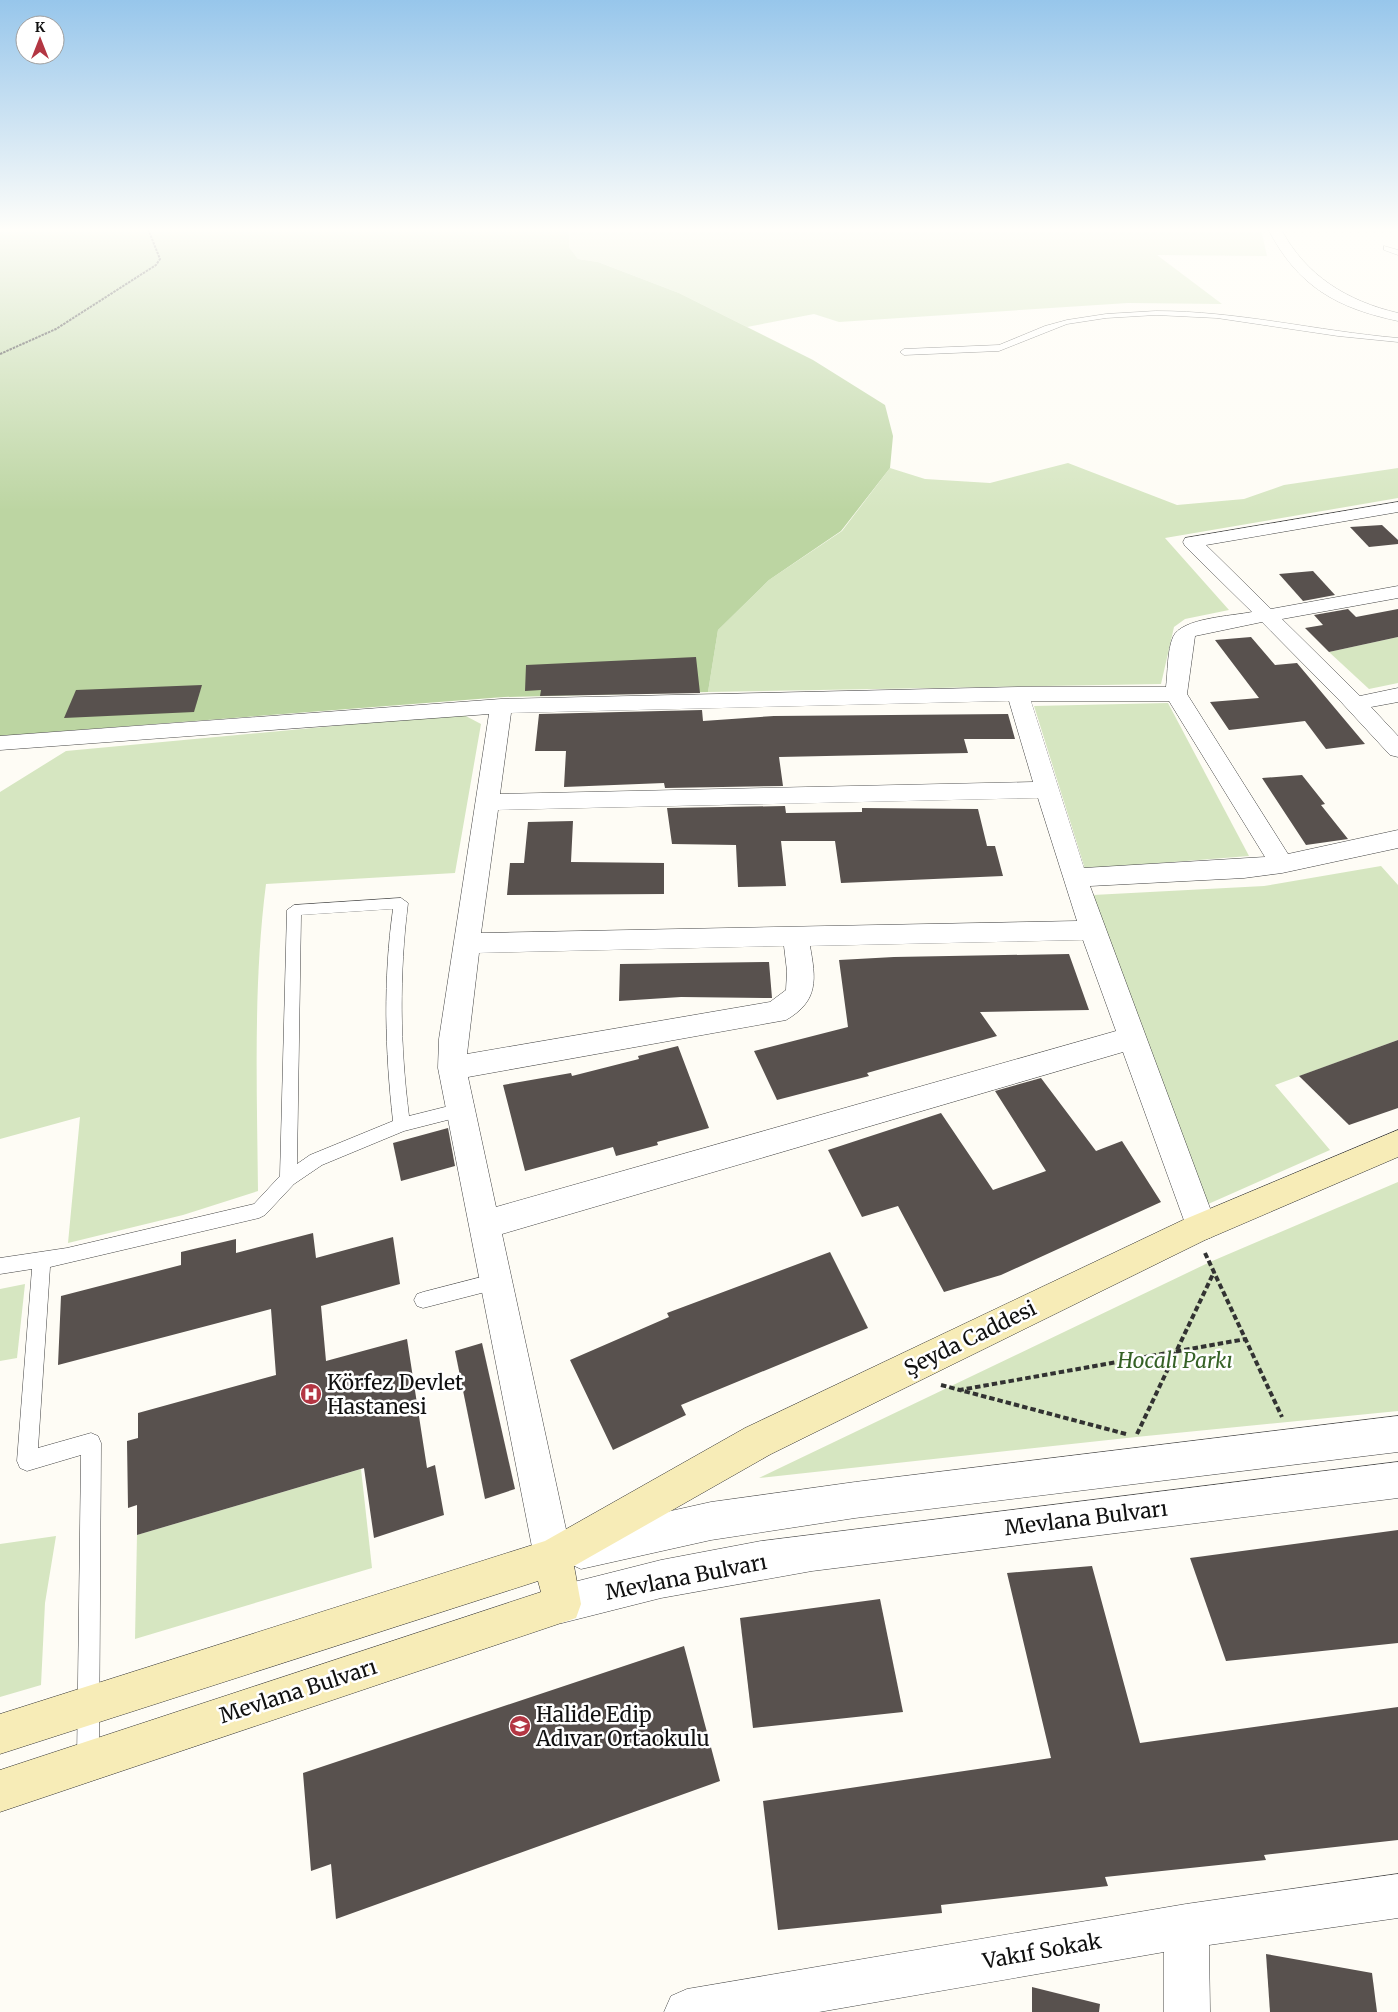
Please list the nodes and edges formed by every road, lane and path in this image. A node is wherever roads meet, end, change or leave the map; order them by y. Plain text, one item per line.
1 (66, 323) edge
2 (1067, 323) edge
3 (1266, 323) edge
4 (1398, 340) edge
5 (904, 352) dead end
6 (0, 354) edge
7 (1398, 507) edge
8 (1398, 592) edge
9 (1266, 617) junction
10 (1018, 694) junction
11 (1176, 694) junction
12 (1398, 695) edge
13 (1355, 704) junction
14 (501, 706) junction
15 (0, 743) edge
16 (1398, 750) edge
17 (1046, 790) junction
18 (486, 802) junction
19 (1398, 839) edge
20 (1282, 864) junction
21 (1074, 878) junction
22 (1092, 930) junction
23 (796, 937) junction
24 (467, 943) junction
25 (1132, 1038) junction
26 (452, 1068) junction
27 (461, 1110) junction
28 (402, 1125) junction
29 (1398, 1143) edge
30 (288, 1179) junction
31 (486, 1224) junction
32 (1198, 1229) junction
33 (42, 1260) junction
34 (0, 1266) edge
35 (1214, 1272) junction
36 (498, 1281) junction
37 (422, 1300) dead end
38 (1246, 1339) junction
39 (1177, 1351) junction
40 (1398, 1434) edge
41 (1296, 1446) junction
42 (1398, 1480) edge
43 (553, 1557) junction
44 (562, 1604) junction
45 (89, 1705) junction
46 (0, 1734) edge
47 (88, 1761) junction
48 (0, 1791) edge
49 (0, 1795) edge
50 (1398, 1896) edge
51 (1186, 1926) junction
52 (686, 2012) edge
53 (1187, 2012) edge

1 - 6 path
2 - 5 lane
3 - 4 lane
7 - 9 street
8 - 9 street
9 - 11 street
9 - 13 street
10 - 11 street
10 - 14 street
10 - 17 street
11 - 20 street
12 - 13 street
13 - 16 street
14 - 15 street
14 - 18 street
17 - 18 street
17 - 21 street
18 - 24 street
19 - 20 street
20 - 21 street
21 - 22 street
22 - 23 street
22 - 25 street
23 - 24 street
23 - 26 street
24 - 26 street
25 - 31 street
25 - 32 street
26 - 27 street
27 - 28 lane
27 - 31 street
28 - 30 lane
28 - 30 lane
29 - 32 main road, Şeyda Caddesi
30 - 33 lane
31 - 36 street
32 - 35 path
32 - 43 main road, Şeyda Caddesi
33 - 34 lane
33 - 45 lane
35 - 38 path
35 - 39 path
36 - 37 lane
36 - 43 street
38 - 39 path
38 - 41 path
39 - 39 path
40 - 41 street
41 - 43 street
42 - 44 street, Mevlana Bulvarı
43 - 44 main road
43 - 45 main road
44 - 47 main road, Mevlana Bulvarı
45 - 46 main road
45 - 47 lane
47 - 48 main road, Mevlana Bulvarı
48 - 49 street
50 - 51 street, Vakıf Sokak
51 - 52 street, Vakıf Sokak
51 - 53 street

